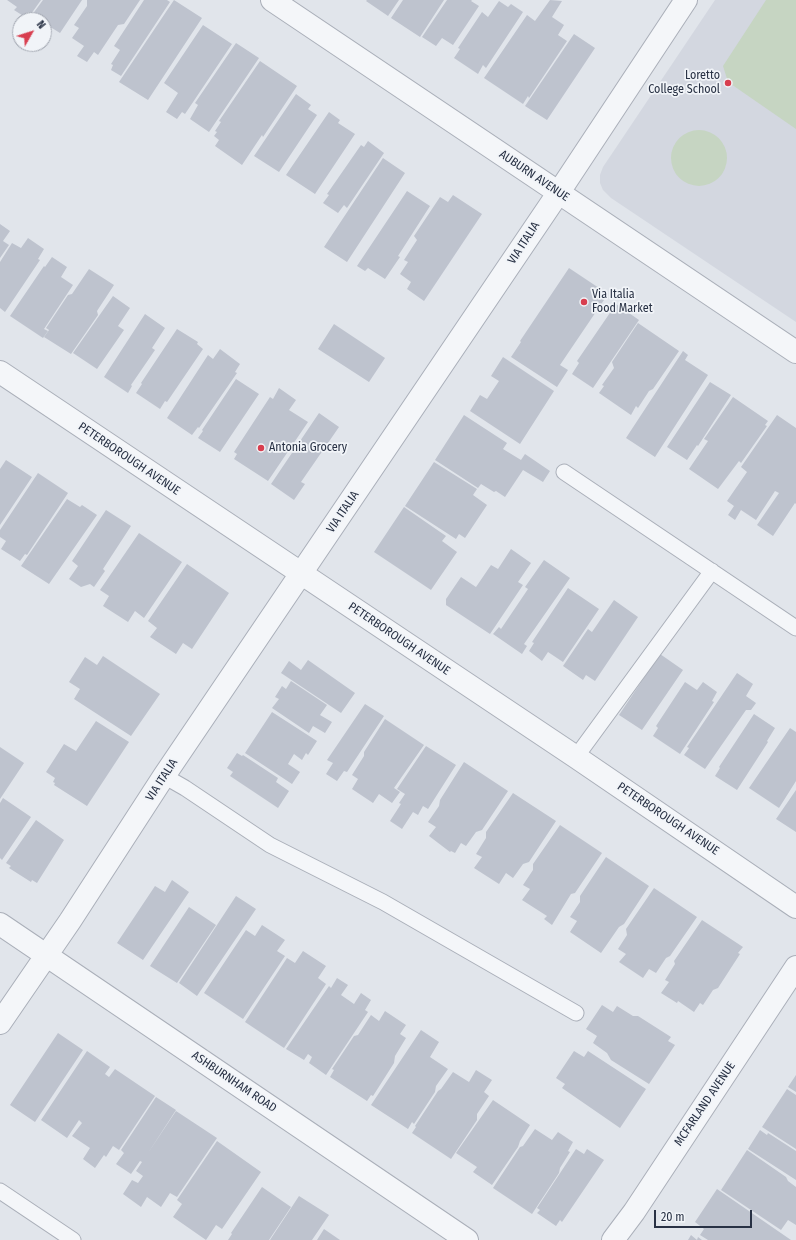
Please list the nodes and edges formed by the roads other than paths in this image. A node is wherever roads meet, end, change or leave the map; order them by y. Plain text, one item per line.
1 (272, 0) edge
2 (686, 0) edge
3 (558, 192) junction
4 (796, 352) edge
5 (0, 372) edge
6 (564, 472) dead end
7 (712, 571) junction
8 (300, 574) junction
9 (796, 628) edge
10 (576, 757) junction
11 (164, 776) junction
12 (796, 907) edge
13 (0, 924) edge
14 (46, 955) junction
15 (796, 967) edge
16 (576, 1013) dead end
17 (0, 1023) edge
18 (0, 1191) edge
19 (73, 1240) edge
20 (467, 1240) edge
21 (613, 1240) edge

1 - 3 street, AUBURN AVENUE
2 - 3 street, VIA ITALIA
3 - 4 street, AUBURN AVENUE
3 - 8 street, VIA ITALIA
5 - 8 street, PETERBOROUGH AVENUE
6 - 7 lane
7 - 9 lane
7 - 10 lane
8 - 10 street, PETERBOROUGH AVENUE
8 - 11 street, VIA ITALIA
10 - 12 street, PETERBOROUGH AVENUE
11 - 14 street, VIA ITALIA
11 - 16 lane
13 - 14 street, ASHBURNHAM ROAD
14 - 17 street, VIA ITALIA
14 - 20 street, ASHBURNHAM ROAD
15 - 21 street, MCFARLAND AVENUE
18 - 19 lane

